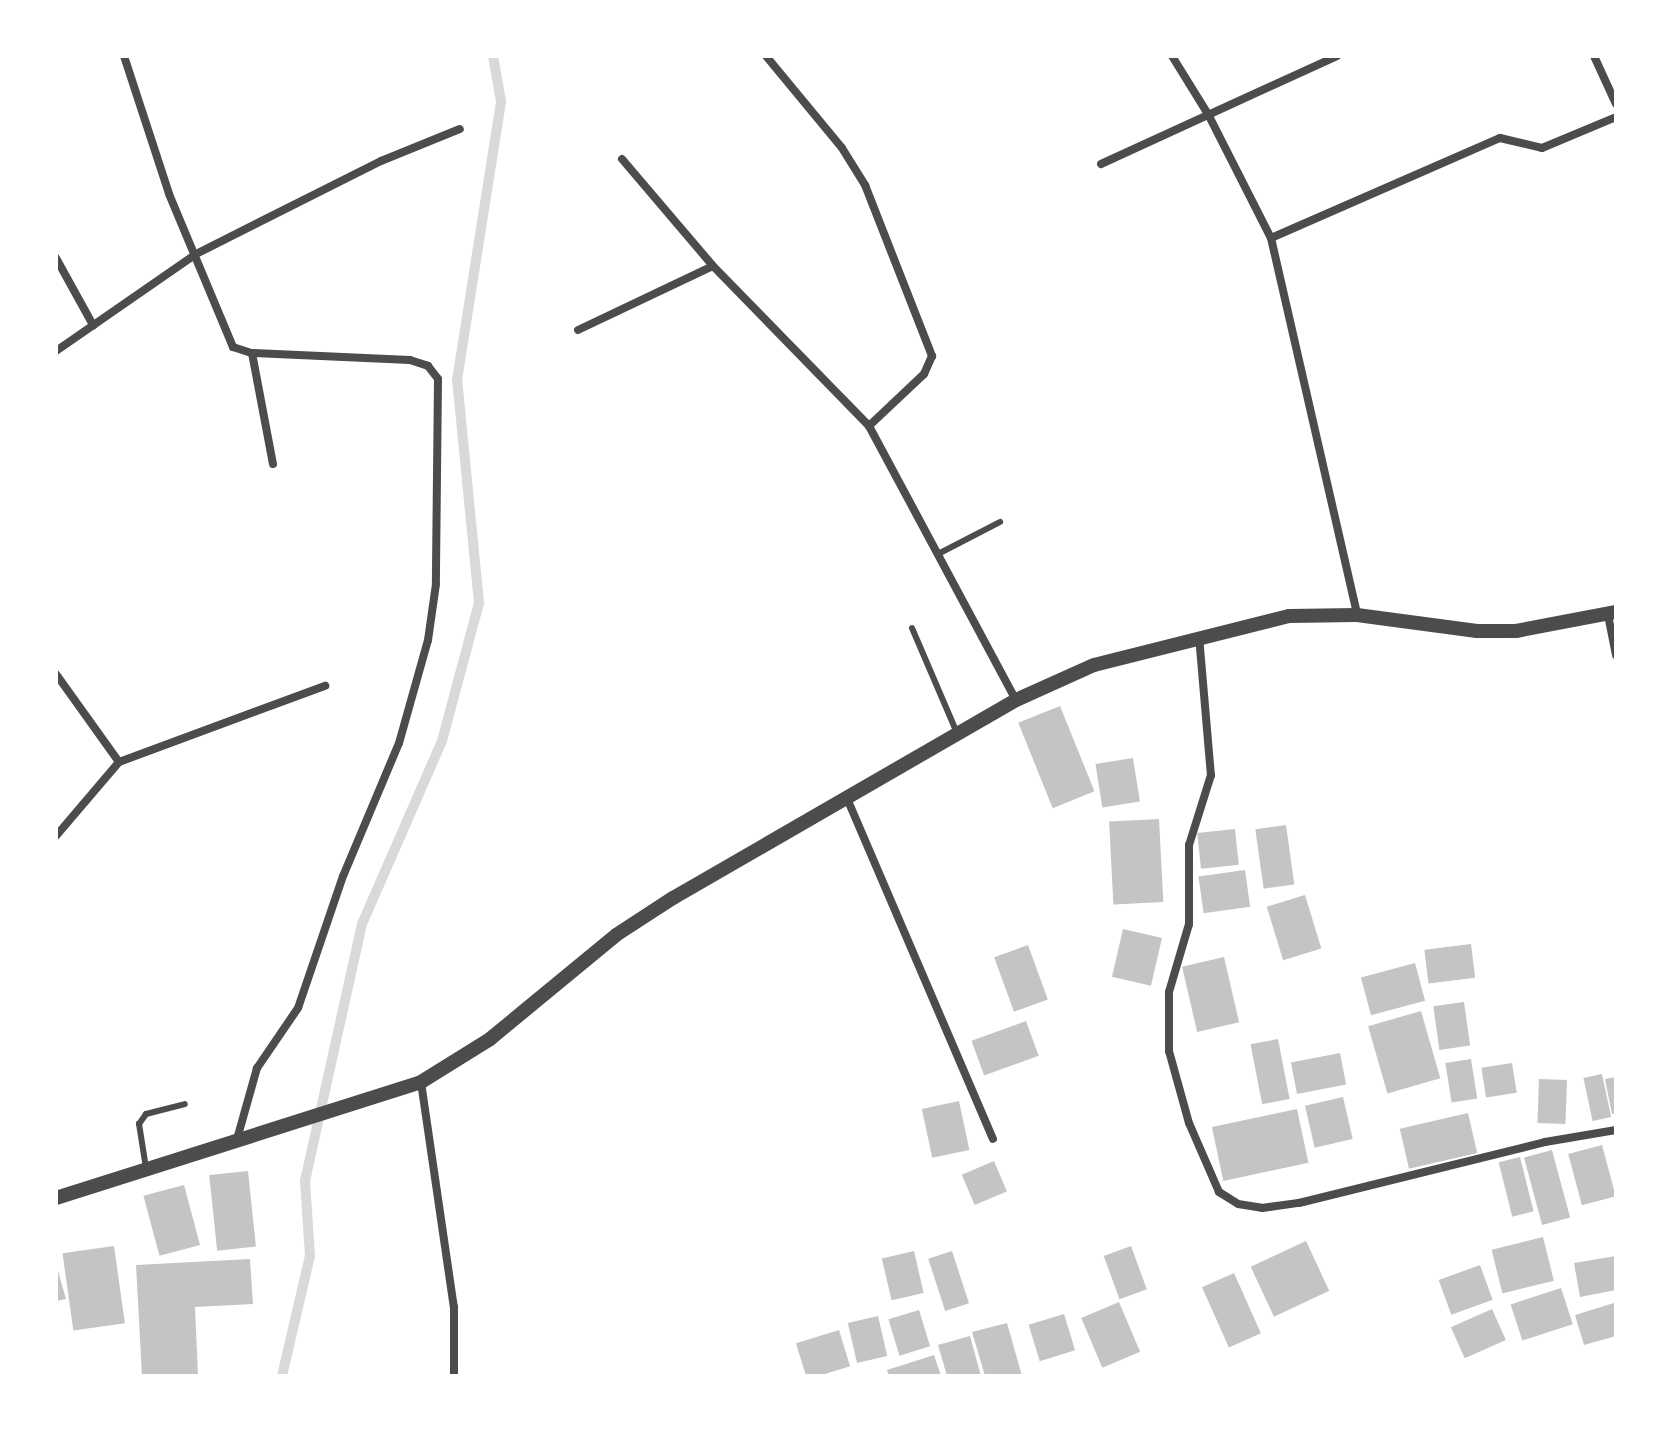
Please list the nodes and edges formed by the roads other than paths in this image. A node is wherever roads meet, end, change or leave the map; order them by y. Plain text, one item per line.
1 (124, 56) edge
2 (766, 56) edge
3 (1172, 56) edge
4 (1337, 56) edge
5 (1594, 56) edge
6 (1616, 104) edge
7 (1208, 114) junction
8 (1616, 117) edge
9 (460, 129) dead end
10 (622, 159) dead end
11 (1101, 164) dead end
12 (1271, 238) junction
13 (196, 254) junction
14 (56, 258) edge
15 (713, 266) junction
16 (93, 325) junction
17 (578, 330) dead end
18 (56, 351) edge
19 (252, 353) junction
20 (869, 426) junction
21 (273, 464) dead end
22 (1000, 522) dead end
23 (938, 554) junction
24 (1612, 613) edge
25 (1357, 615) junction
26 (912, 628) dead end
27 (1199, 635) junction
28 (1616, 655) edge
29 (56, 674) edge
30 (325, 686) dead end
31 (1016, 700) junction
32 (957, 733) junction
33 (119, 762) junction
34 (846, 795) junction
35 (56, 836) edge
36 (421, 1082) junction
37 (185, 1104) dead end
38 (1616, 1130) edge
39 (237, 1139) junction
40 (993, 1139) dead end
41 (146, 1168) junction
42 (56, 1198) edge
43 (454, 1376) edge

1 - 13 street
2 - 20 street
3 - 7 street
4 - 7 street
5 - 6 street
7 - 11 street
7 - 12 street
8 - 12 street
9 - 13 street
10 - 15 street
12 - 25 street
13 - 16 street
13 - 19 street
14 - 16 street
15 - 17 street
15 - 20 street
16 - 18 street
19 - 21 street
19 - 39 street
20 - 23 street
22 - 23 lane
23 - 31 street
24 - 25 street
24 - 28 street
25 - 27 street
26 - 32 lane
27 - 31 street
27 - 38 street
29 - 33 street
30 - 33 street
31 - 32 street
32 - 34 street
33 - 35 street
34 - 36 street
34 - 40 street
36 - 39 street
36 - 43 street
37 - 41 lane
39 - 41 street
41 - 42 street

